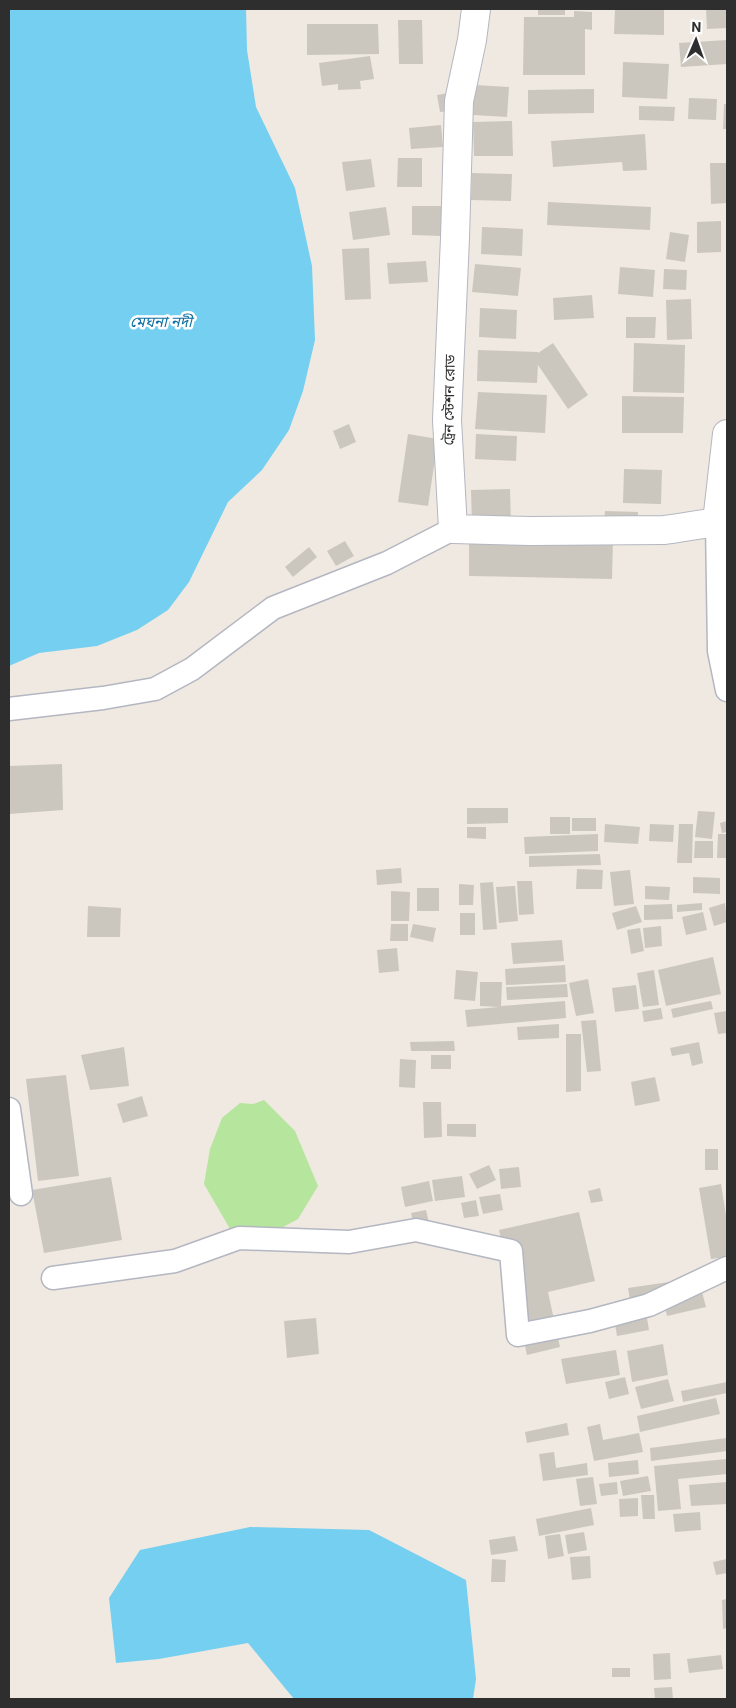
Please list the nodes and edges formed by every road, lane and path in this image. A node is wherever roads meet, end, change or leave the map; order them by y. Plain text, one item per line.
1 (476, 9) edge
2 (727, 434) edge
3 (722, 522) edge
4 (453, 529) junction
5 (727, 690) edge
6 (9, 709) edge
7 (9, 1109) edge
8 (20, 1194) dead end
9 (727, 1268) edge
10 (54, 1278) dead end

1 - 4 street, ট্রেন স্টেশন রোড
2 - 3 street
3 - 4 street
3 - 5 street
4 - 6 street
7 - 8 street
9 - 10 street

